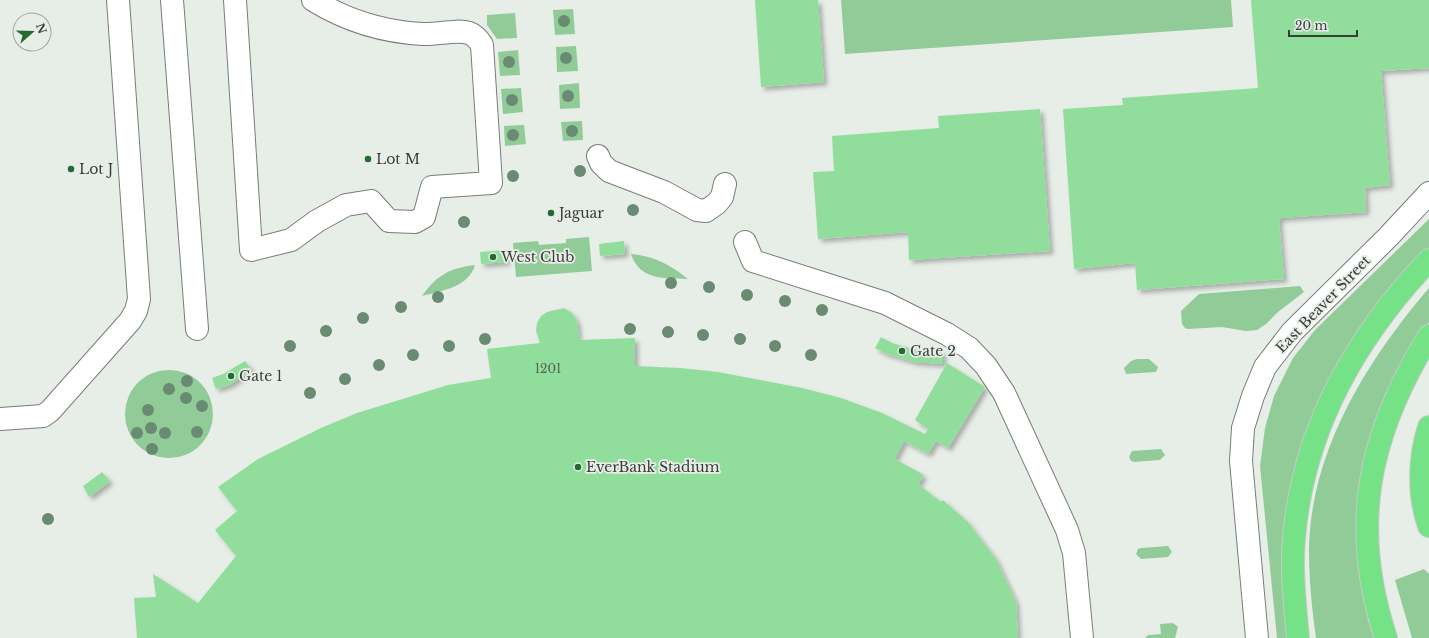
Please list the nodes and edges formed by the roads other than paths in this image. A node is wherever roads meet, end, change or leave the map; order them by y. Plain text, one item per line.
1 (118, 0) edge
2 (172, 0) edge
3 (235, 0) edge
4 (313, 0) edge
5 (598, 156) dead end
6 (725, 184) dead end
7 (1429, 193) edge
8 (746, 242) dead end
9 (1429, 260) edge
10 (197, 329) dead end
11 (1429, 336) edge
12 (0, 420) edge
13 (1429, 427) edge
14 (1429, 526) edge
15 (1254, 633) edge
16 (1082, 638) edge
17 (1298, 638) edge
18 (1386, 638) edge

1 - 12 street
2 - 10 street
3 - 4 street
5 - 6 street
7 - 15 street, East Beaver Street
8 - 16 street
9 - 17 highway
11 - 18 highway
13 - 14 highway

